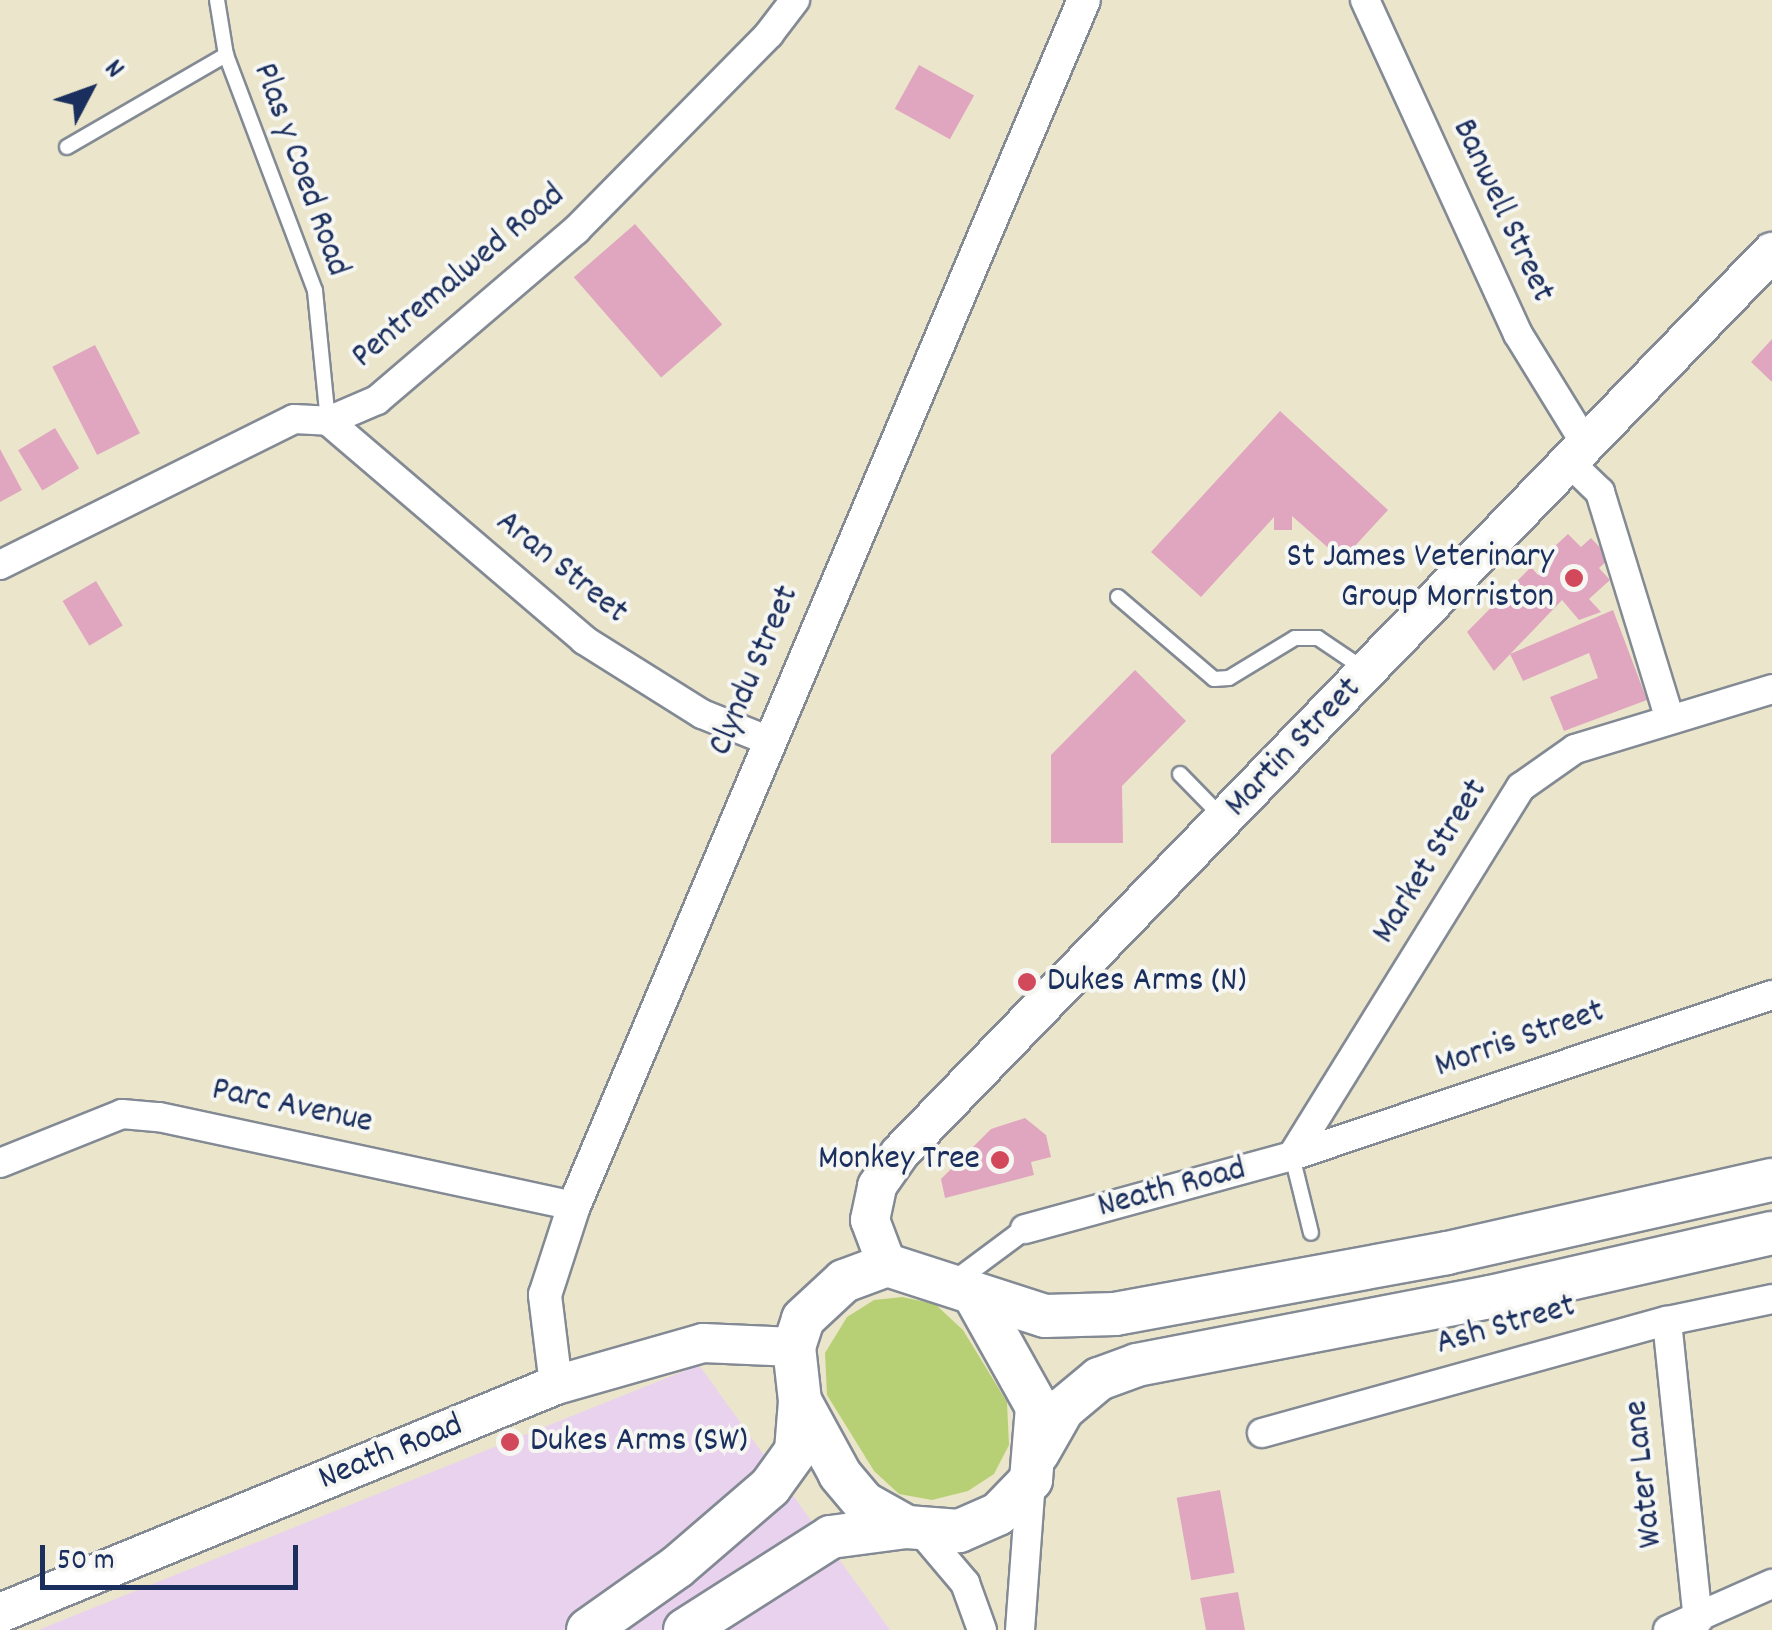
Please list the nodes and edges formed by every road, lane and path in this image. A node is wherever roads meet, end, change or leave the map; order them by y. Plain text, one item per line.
1 (217, 0) edge
2 (794, 0) edge
3 (1084, 0) edge
4 (1365, 0) edge
5 (226, 55) junction
6 (67, 146) dead end
7 (1772, 252) edge
8 (328, 421) junction
9 (1578, 455) junction
10 (0, 565) edge
11 (1118, 597) dead end
12 (1368, 673) junction
13 (1772, 688) edge
14 (1669, 716) junction
15 (769, 741) junction
16 (1180, 774) dead end
17 (1224, 820) junction
18 (1772, 995) edge
19 (1292, 1156) junction
20 (0, 1163) edge
21 (1772, 1180) edge
22 (574, 1206) junction
23 (1025, 1230) joint
24 (1311, 1233) dead end
25 (1772, 1233) edge
26 (888, 1266) junction
27 (964, 1291) junction
28 (1772, 1298) edge
29 (1667, 1321) junction
30 (794, 1347) junction
31 (556, 1384) junction
32 (800, 1401) junction
33 (1262, 1433) dead end
34 (1034, 1466) junction
35 (914, 1528) junction
36 (1772, 1584) edge
37 (0, 1613) edge
38 (1698, 1620) junction
39 (588, 1630) edge
40 (685, 1630) edge
41 (982, 1630) edge
42 (1020, 1630) edge
43 (1668, 1630) edge

1 - 5 lane, Plas y Coed Road
2 - 8 street, Pentremalwed Road
3 - 15 street, Clyndu Street
4 - 9 street, Banwell Street
5 - 6 lane
5 - 8 lane, Plas y Coed Road
7 - 9 main road, Martin Street
8 - 10 street, Pentremalwed Road
8 - 15 street, Aran Street
9 - 12 main road, Martin Street
9 - 14 street, Banwell Street
11 - 12 lane
12 - 17 main road, Martin Street
13 - 14 street, Market Street
14 - 19 street, Market Street
15 - 22 street, Clyndu Street
16 - 17 lane
17 - 26 main road, Martin Street
18 - 19 street, Morris Street
19 - 23 street, Neath Road
19 - 24 lane
20 - 22 street, Parc Avenue
21 - 27 main road
22 - 31 street, Clyndu Street
23 - 27 street, Neath Road
25 - 34 main road
26 - 27 main road
26 - 30 main road
27 - 34 main road
28 - 29 street, Ash Street
29 - 33 street, Ash Street
29 - 38 street, Water Lane
30 - 31 main road, Neath Road
30 - 32 main road
31 - 37 main road, Neath Road
32 - 35 main road
32 - 39 main road
34 - 35 main road
34 - 42 street
35 - 40 main road
35 - 41 street
36 - 38 street
38 - 43 street

